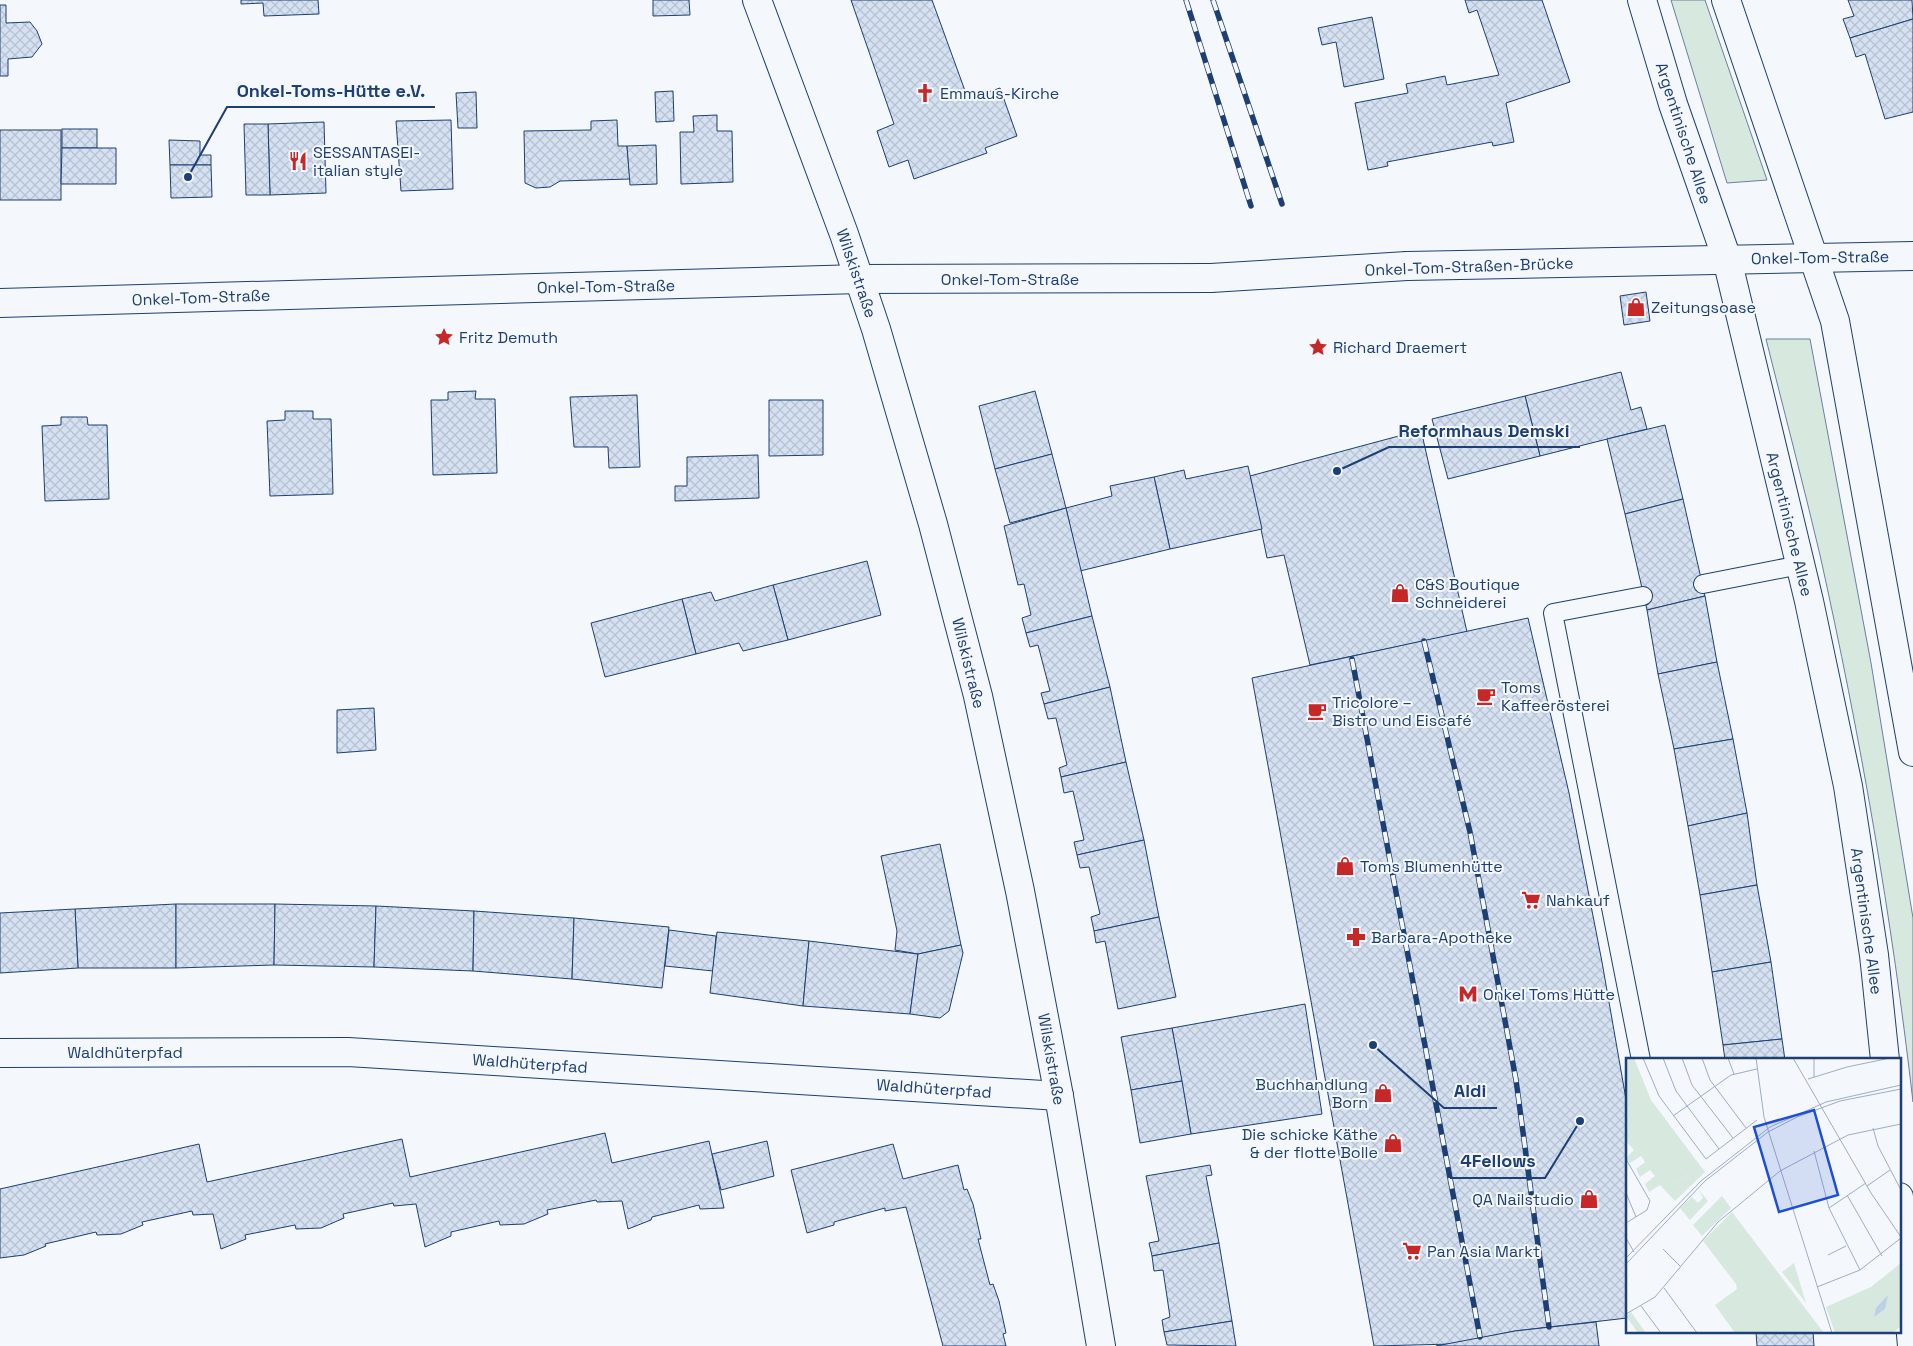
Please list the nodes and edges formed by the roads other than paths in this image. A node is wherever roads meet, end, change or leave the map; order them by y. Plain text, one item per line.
1 (757, 0) edge
2 (1642, 0) edge
3 (1726, 0) edge
4 (1913, 256) edge
5 (1814, 257) junction
6 (1727, 259) junction
7 (1211, 278) joint
8 (860, 279) junction
9 (0, 303) edge
10 (1800, 565) junction
11 (1703, 584) dead end
12 (1643, 596) dead end
13 (1913, 752) edge
14 (0, 1053) edge
15 (1641, 1058) edge
16 (1885, 1058) edge
17 (1059, 1096) junction
18 (1900, 1214) edge
19 (1903, 1266) edge
20 (1101, 1346) edge
21 (1912, 1346) edge

1 - 8 main road, Wilskistraße
2 - 6 main road, Argentinische Allee
3 - 5 main road
4 - 5 main road, Onkel-Tom-Straße
5 - 6 main road, Onkel-Tom-Straße
5 - 13 main road
6 - 7 main road, Onkel-Tom-Straßen-Brücke, bridge
6 - 10 main road, Argentinische Allee
7 - 8 main road, Onkel-Tom-Straße
8 - 9 main road, Onkel-Tom-Straße
8 - 17 main road, Wilskistraße
10 - 11 lane
10 - 16 main road, Argentinische Allee
12 - 15 lane
14 - 17 main road, Waldhüterpfad
17 - 20 main road, Wilskistraße
18 - 19 main road
19 - 21 main road

